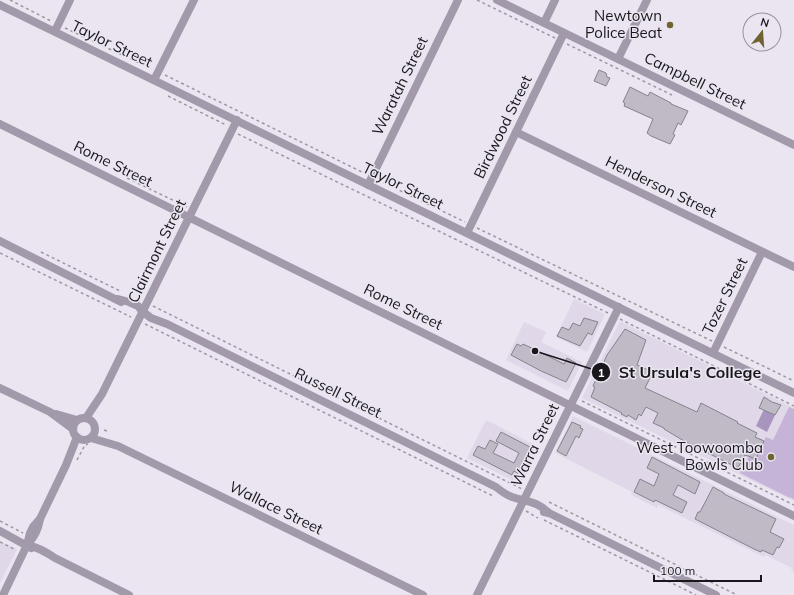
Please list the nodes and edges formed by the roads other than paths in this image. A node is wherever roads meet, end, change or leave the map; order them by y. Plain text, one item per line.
1 (70, 0) edge
2 (194, 0) edge
3 (458, 0) edge
4 (496, 0) edge
5 (555, 0) edge
6 (647, 0) edge
7 (0, 5) edge
8 (544, 23) junction
9 (57, 28) junction
10 (562, 37) junction
11 (618, 59) junction
12 (154, 80) junction
13 (237, 120) junction
14 (0, 124) edge
15 (516, 132) junction
16 (794, 145) edge
17 (368, 185) junction
18 (189, 217) junction
19 (467, 233) junction
20 (0, 241) edge
21 (762, 252) junction
22 (794, 267) edge
23 (619, 307) junction
24 (142, 312) junction
25 (713, 353) junction
26 (0, 388) edge
27 (794, 393) edge
28 (572, 402) junction
29 (50, 412) junction
30 (77, 420) junction
31 (89, 420) junction
32 (73, 429) junction
33 (95, 430) junction
34 (80, 438) junction
35 (91, 438) junction
36 (118, 446) junction
37 (524, 500) junction
38 (794, 516) edge
39 (0, 531) edge
40 (27, 545) junction
41 (2, 595) edge
42 (129, 595) edge
43 (423, 595) edge
44 (477, 595) edge
45 (716, 595) edge

1 - 9 street
2 - 12 street
3 - 17 street, Waratah Street
4 - 8 street, Campbell Street
5 - 8 street
6 - 11 street
7 - 9 street, Taylor Street
8 - 10 street, Campbell Street
9 - 12 street, Taylor Street
10 - 11 street, Campbell Street
10 - 15 street, Birdwood Street
11 - 16 street, Campbell Street
12 - 13 street, Taylor Street
13 - 17 street, Taylor Street
13 - 18 street, Clairmont Street
14 - 18 street, Rome Street
15 - 19 street, Birdwood Street
15 - 21 street, Henderson Street
17 - 19 street, Taylor Street
18 - 24 street, Clairmont Street
18 - 28 street, Rome Street
19 - 23 street, Taylor Street
20 - 24 street, Russell Street
21 - 22 street, Henderson Street
21 - 25 street, Tozer Street
23 - 25 street, Taylor Street
23 - 28 street, Warra Street
24 - 31 street, Clairmont Street
24 - 37 street, Russell Street
25 - 27 street, Taylor Street
26 - 29 street
28 - 37 street, Warra Street
28 - 38 street, Rome Street
29 - 30 street
29 - 32 street
30 - 31 street
30 - 32 street
31 - 33 street
32 - 34 street
33 - 35 street
33 - 36 street, Wallace Street
34 - 35 street
34 - 40 street
35 - 36 street, Wallace Street
36 - 43 street, Wallace Street
37 - 44 street, Warra Street
37 - 45 street, Russell Street
39 - 40 street
40 - 41 street
40 - 42 street

